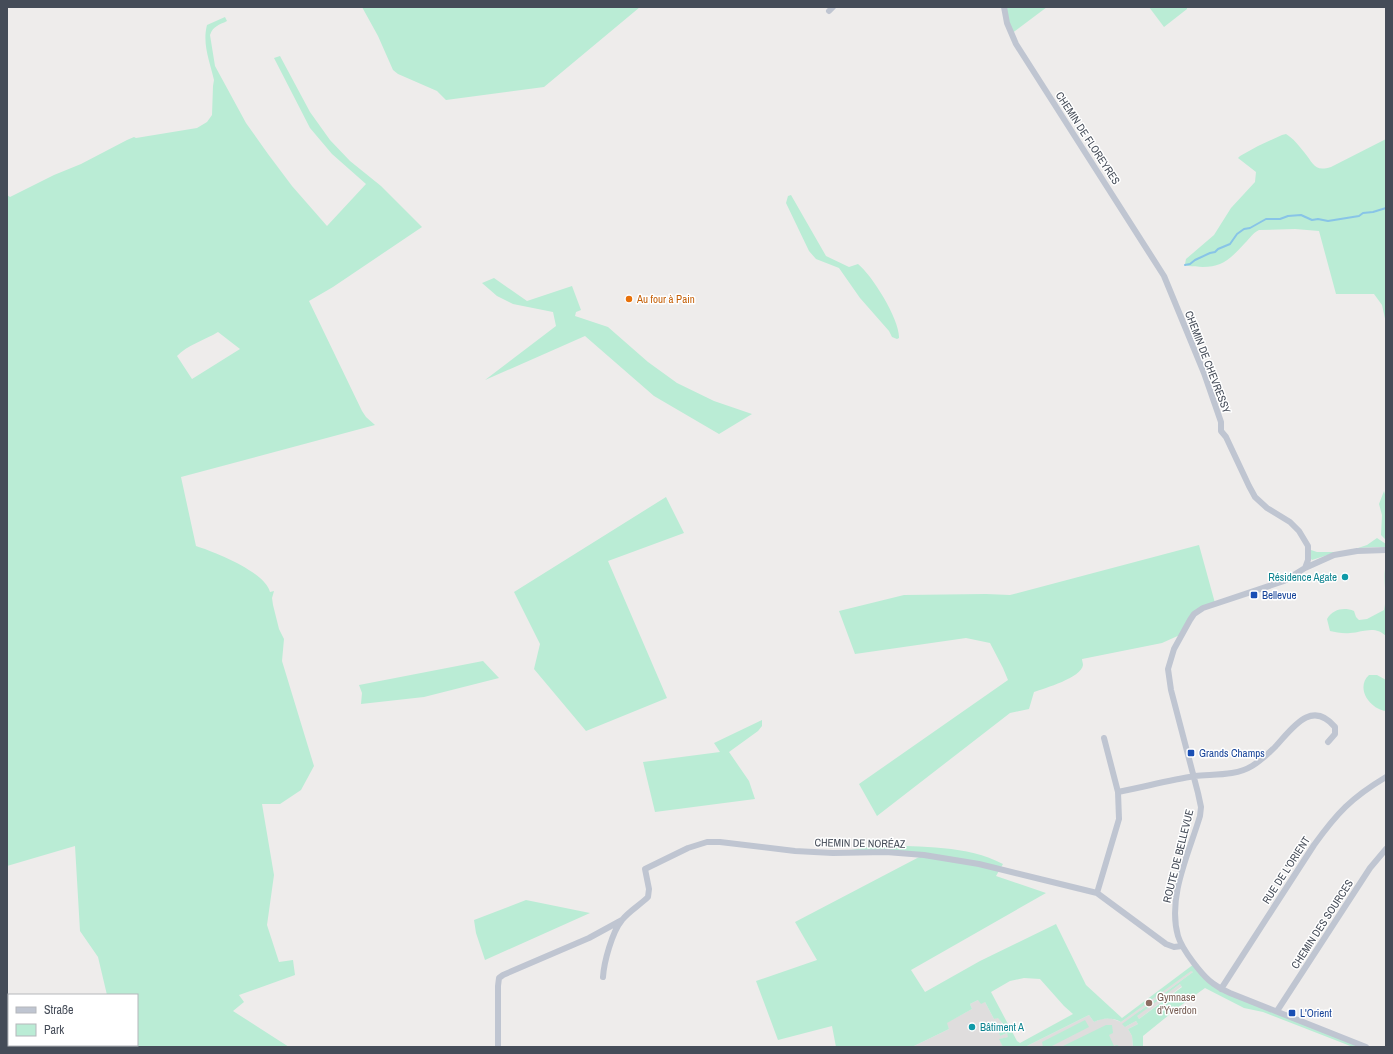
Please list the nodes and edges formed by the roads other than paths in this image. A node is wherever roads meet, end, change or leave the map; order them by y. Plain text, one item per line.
1 (1004, 7) edge
2 (1164, 276) joint
3 (1386, 550) edge
4 (1305, 568) junction
5 (1104, 738) dead end
6 (1328, 742) dead end
7 (1194, 776) junction
8 (1386, 777) edge
9 (1118, 792) junction
10 (1386, 849) edge
11 (1097, 893) junction
12 (622, 920) junction
13 (1182, 946) junction
14 (603, 977) dead end
15 (1221, 989) junction
16 (1277, 1011) junction
17 (498, 1047) edge
18 (1366, 1047) edge

1 - 2 street, CHEMIN DE FLOREYRES
2 - 4 street, CHEMIN DE CHEVRESSY
3 - 4 street
4 - 7 street, ROUTE DE BELLEVUE
5 - 9 street
6 - 7 street
7 - 9 street
7 - 13 street, ROUTE DE BELLEVUE
8 - 15 street, RUE DE L'ORIENT
9 - 11 street
10 - 16 street, CHEMIN DES SOURCES
11 - 12 street, CHEMIN DE NORÉAZ
11 - 13 street, CHEMIN DE NORÉAZ
12 - 14 street, CHEMIN DE NORÉAZ
12 - 17 street
13 - 15 street, ROUTE DE BELLEVUE
15 - 16 street, ROUTE DE BELLEVUE
16 - 18 street, ROUTE DE BELLEVUE

